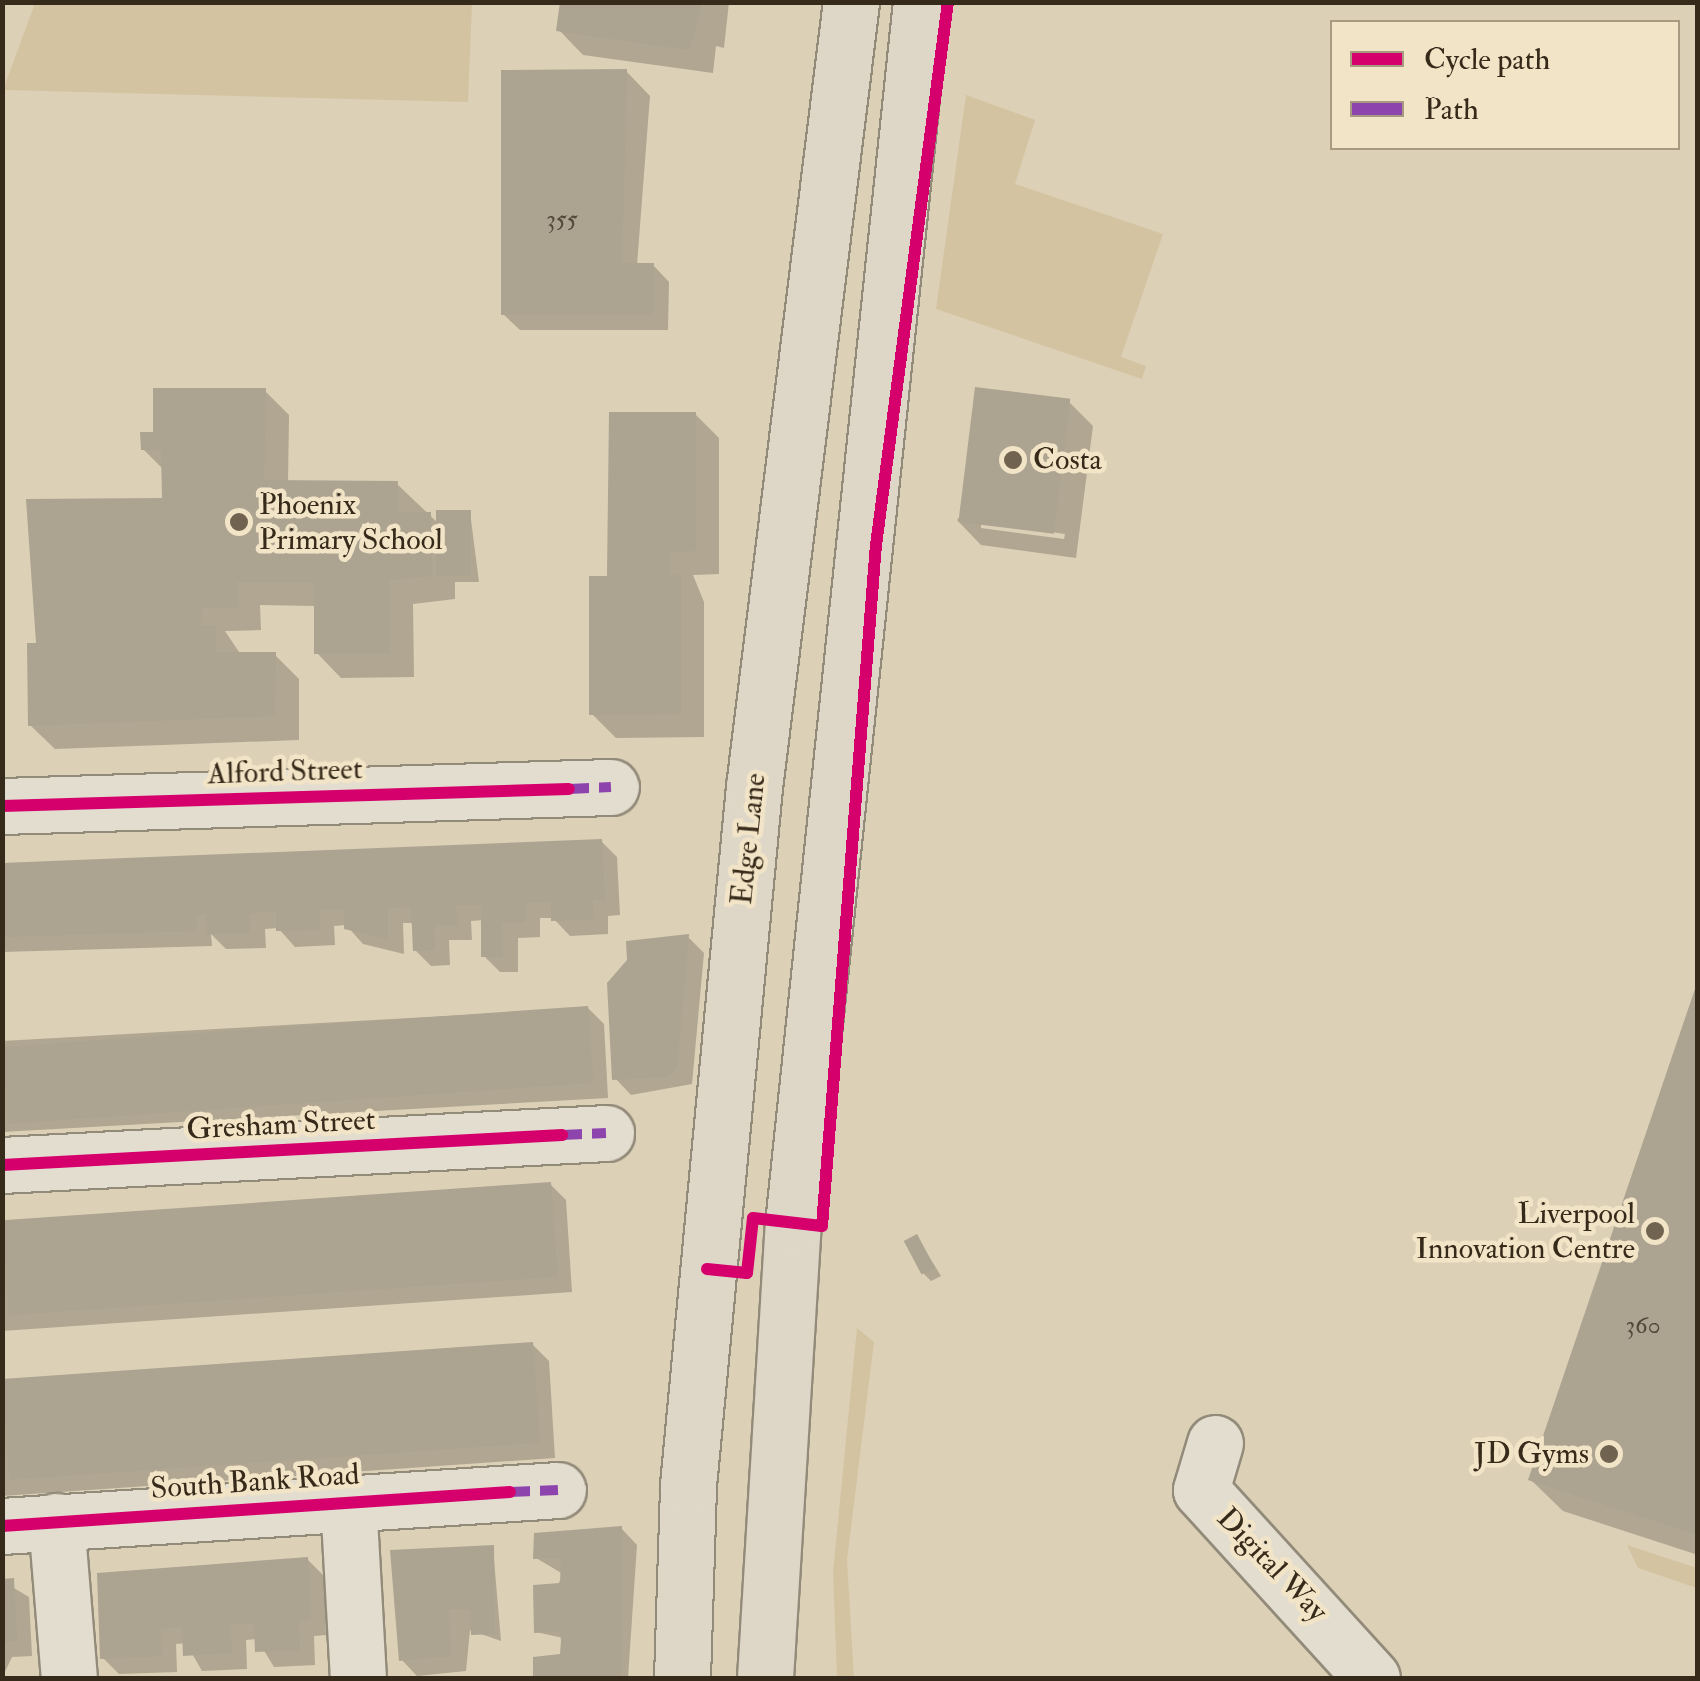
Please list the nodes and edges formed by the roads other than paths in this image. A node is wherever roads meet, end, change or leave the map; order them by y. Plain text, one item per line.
1 (851, 2) edge
2 (921, 2) edge
3 (590, 788) dead end
4 (2, 806) edge
5 (584, 1134) dead end
6 (2, 1166) edge
7 (1215, 1443) dead end
8 (534, 1491) dead end
9 (348, 1500) junction
10 (56, 1521) junction
11 (2, 1526) edge
12 (68, 1678) edge
13 (358, 1678) edge
14 (682, 1678) edge
15 (765, 1678) edge
16 (1372, 1678) edge

1 - 14 highway, Edge Lane
2 - 15 highway
3 - 4 street, Alford Street
5 - 6 street, Gresham Street
7 - 16 street, Digital Way
8 - 9 street, South Bank Road
9 - 10 street, South Bank Road
9 - 13 street
10 - 11 street, South Bank Road
10 - 12 street

